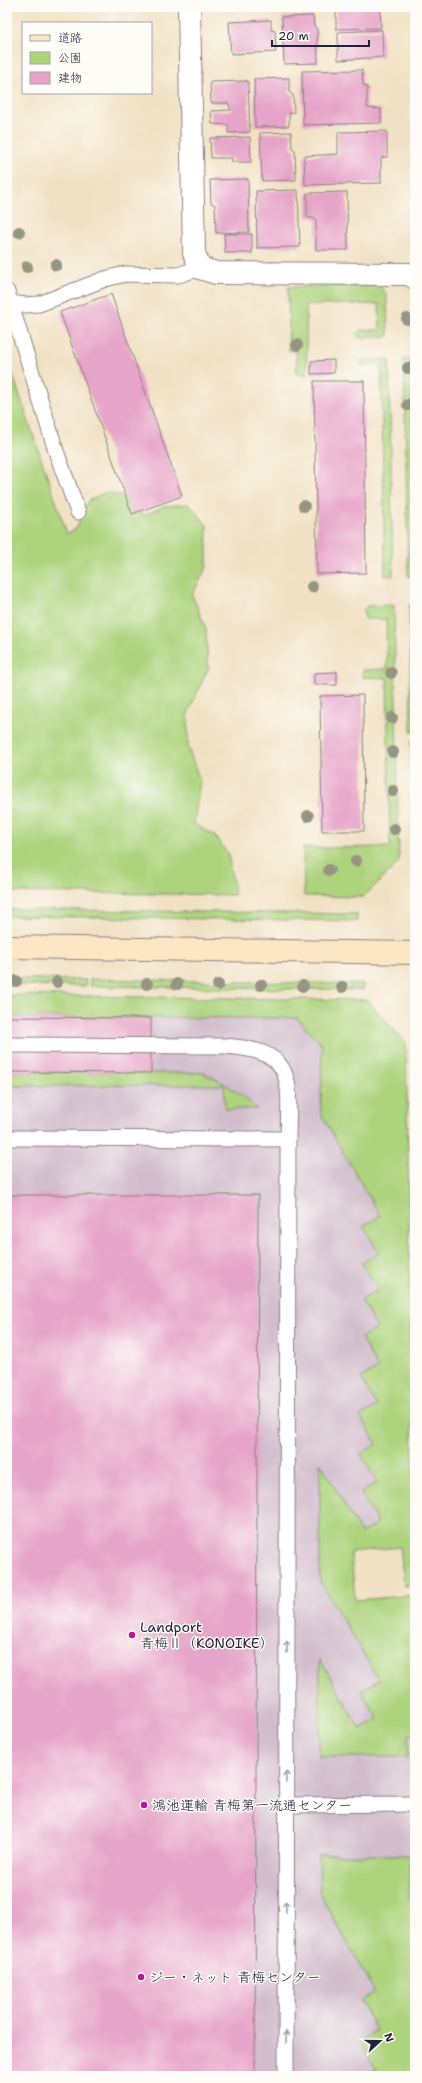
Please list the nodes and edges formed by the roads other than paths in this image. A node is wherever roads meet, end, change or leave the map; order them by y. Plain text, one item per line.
1 (189, 7) edge
2 (200, 268) junction
3 (415, 278) edge
4 (9, 298) edge
5 (78, 512) dead end
6 (7, 947) edge
7 (415, 953) edge
8 (7, 1045) edge
9 (7, 1138) edge
10 (288, 1139) junction
11 (415, 1804) edge
12 (286, 1805) junction
13 (286, 2076) edge

1 - 2 street
2 - 3 street
2 - 4 lane
4 - 5 lane
6 - 7 street
8 - 10 lane
9 - 10 lane
12 -> 10 lane
11 - 12 lane
13 -> 12 lane

